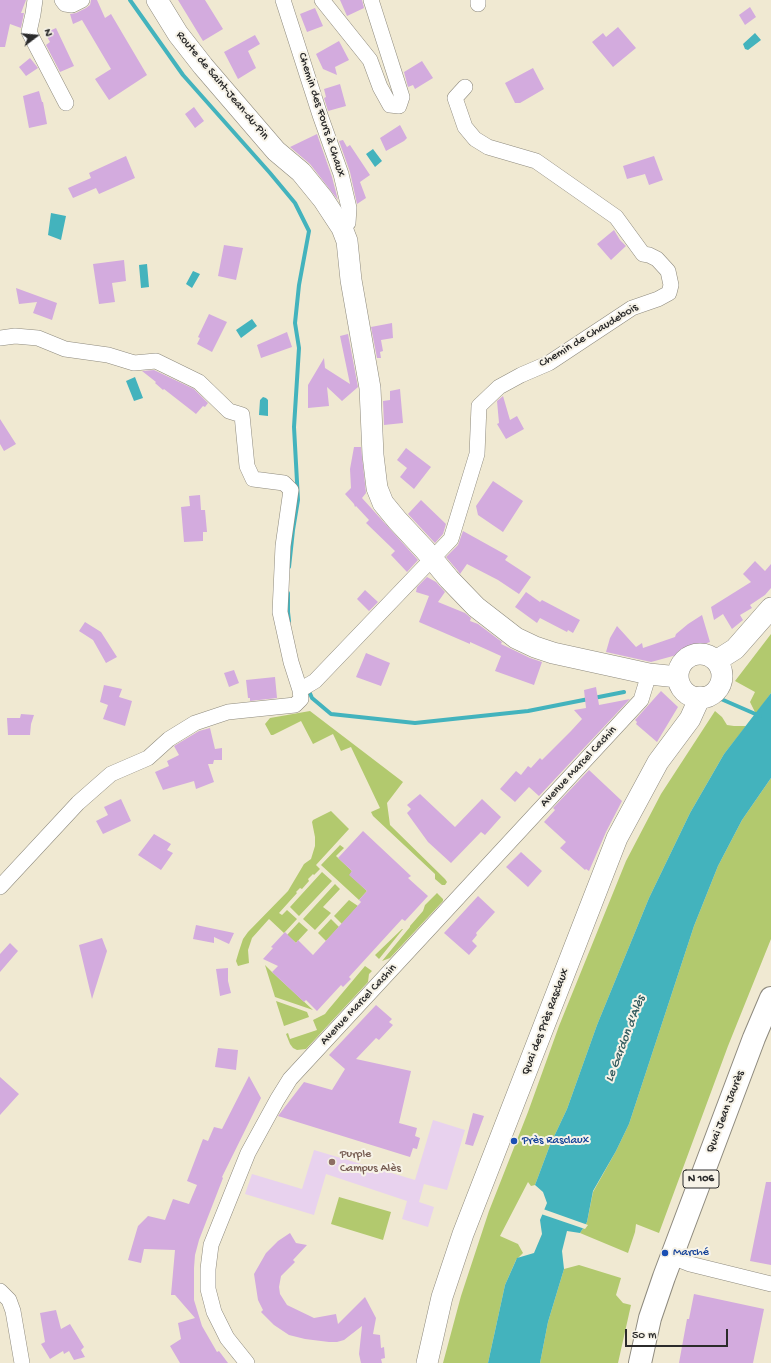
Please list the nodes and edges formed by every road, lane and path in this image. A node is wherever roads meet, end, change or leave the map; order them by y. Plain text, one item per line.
1 (35, 0) edge
2 (62, 0) edge
3 (82, 0) edge
4 (157, 0) edge
5 (283, 0) edge
6 (322, 0) edge
7 (371, 0) edge
8 (465, 87) dead end
9 (66, 103) dead end
10 (276, 151) junction
11 (342, 228) junction
12 (360, 334) junction
13 (0, 338) edge
14 (433, 559) junction
15 (771, 608) edge
16 (716, 661) junction
17 (665, 676) junction
18 (300, 690) junction
19 (700, 697) junction
20 (0, 887) edge
21 (771, 998) edge
22 (771, 1033) edge
23 (678, 1259) junction
24 (771, 1284) edge
25 (0, 1291) edge
26 (22, 1363) edge
27 (248, 1363) edge
28 (427, 1363) edge
29 (640, 1363) edge
30 (652, 1363) edge

1 - 9 street
2 - 3 street
4 - 10 main road, Route de Saint-Jean-du-Pin
5 - 11 street, Chemin des Fours à Chaux
6 - 7 street
8 - 14 street, Chemin de Chaudebois
10 - 11 main road, Route de Saint-Jean-du-Pin
10 - 12 main road, Route de Saint-Jean-du-Pin
11 - 12 main road, Route de Saint-Jean-du-Pin
12 - 14 main road, Route de Saint-Jean-du-Pin
13 - 18 street
14 - 17 main road, Route de Saint-Jean-du-Pin
14 - 18 street
15 - 16 main road
16 - 17 main road
16 - 19 main road
17 - 19 main road
17 - 27 street, Avenue Marcel Cachin
18 - 20 street
19 - 28 main road, Quai des Près Rasclaux
21 - 23 main road, Quai Jean Jaurès / N 106
22 - 23 main road, Quai Jean Jaurès / N 106
23 - 24 street
23 - 29 main road, Quai Jean Jaurès / N 106
23 - 30 main road, Quai Jean Jaurès / N 106
25 - 26 street

